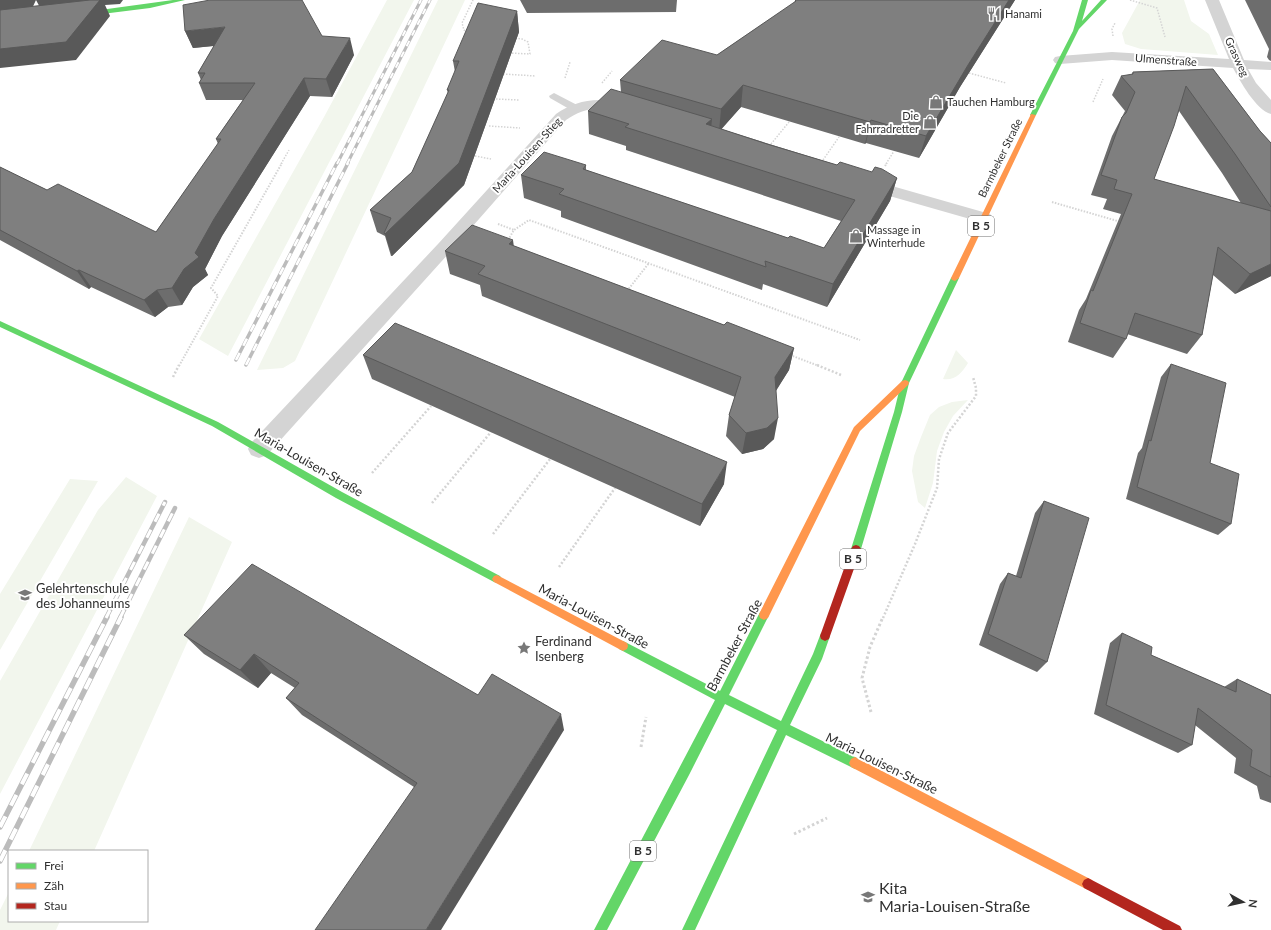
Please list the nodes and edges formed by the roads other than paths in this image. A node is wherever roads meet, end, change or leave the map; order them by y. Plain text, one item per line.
1 (182, 0) edge
2 (1085, 0) edge
3 (1104, 0) edge
4 (1212, 0) edge
5 (152, 3) edge
6 (72, 16) edge
7 (1076, 31) junction
8 (1060, 60) junction
9 (1239, 64) junction
10 (1271, 66) edge
11 (554, 96) dead end
12 (575, 108) junction
13 (1271, 109) edge
14 (640, 115) edge
15 (847, 177) edge
16 (984, 218) junction
17 (0, 324) edge
18 (905, 383) junction
19 (259, 449) junction
20 (721, 698) junction
21 (782, 729) junction
22 (600, 930) edge
23 (688, 930) edge
24 (1176, 930) edge

1 - 5 main road
2 - 7 main road, Barmbeker Straße / B 5
3 - 7 main road, Barmbeker Straße / B 5
4 - 9 street, Grasweg
5 - 6 main road
7 - 8 main road, Barmbeker Straße / B 5
8 - 9 street, Ulmenstraße
8 - 16 main road, Barmbeker Straße / B 5
9 - 10 street, Ulmenstraße
9 - 13 street, Grasweg
11 - 12 lane
12 - 14 street, Maria-Louisen-Stieg
12 - 19 street, Maria-Louisen-Stieg
15 - 16 street
16 - 18 main road, Barmbeker Straße / B 5
17 - 19 main road, Maria-Louisen-Straße
18 - 20 main road, Barmbeker Straße / B 5
18 - 21 main road, Barmbeker Straße / B 5
19 - 20 main road, Maria-Louisen-Straße
20 - 21 main road, Maria-Louisen-Straße
20 - 22 main road, Barmbeker Straße / B 5
21 - 23 main road, Barmbeker Straße / B 5
21 - 24 main road, Maria-Louisen-Straße

